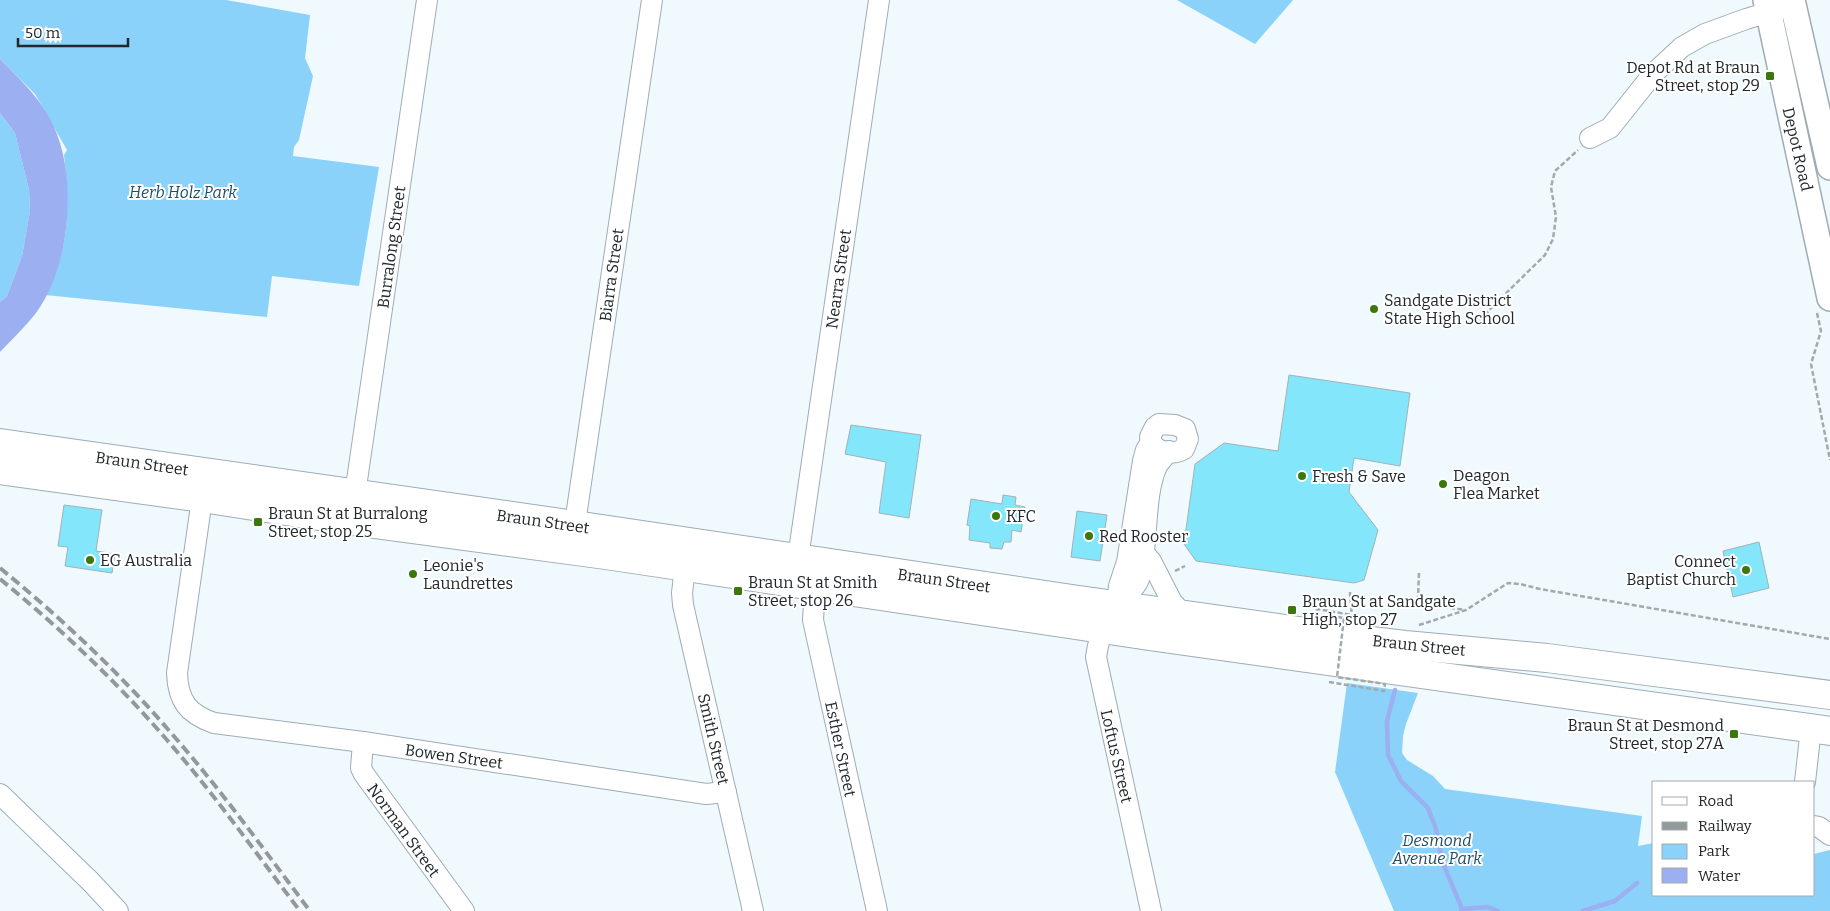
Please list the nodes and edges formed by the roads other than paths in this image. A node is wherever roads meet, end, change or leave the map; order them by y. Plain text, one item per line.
1 (427, 0) edge
2 (652, 0) edge
3 (878, 0) edge
4 (1792, 2) edge
5 (1767, 6) edge
6 (1590, 138) road end
7 (1830, 167) edge
8 (1829, 286) edge
9 (1151, 442) junction
10 (0, 443) edge
11 (1169, 451) junction
12 (0, 470) edge
13 (204, 485) junction
14 (355, 494) junction
15 (574, 537) junction
16 (1144, 553) junction
17 (798, 558) junction
18 (685, 567) junction
19 (815, 587) junction
20 (1117, 605) junction
21 (1184, 615) junction
22 (1102, 629) junction
23 (1830, 695) edge
24 (1821, 730) edge
25 (363, 742) junction
26 (1805, 781) edge
27 (726, 792) junction
28 (0, 794) edge
29 (1815, 826) edge
30 (1830, 835) edge
31 (118, 911) edge
32 (464, 911) edge
33 (753, 911) edge
34 (877, 911) edge
35 (1151, 911) edge

1 - 14 street, Burralong Street
2 - 15 street, Biarra Street
3 - 17 street, Nearra Street
4 - 5 street
4 - 7 main road, Depot Road
5 - 6 street
5 - 8 main road, Depot Road
9 - 11 street
9 - 11 street
9 - 20 street
10 - 13 highway, Braun Street
11 - 16 street
12 - 13 highway, Braun Street
13 - 14 highway, Braun Street
13 - 15 highway, Braun Street
13 - 25 street, Bowen Street
14 - 15 highway, Braun Street
15 - 17 highway, Braun Street
15 - 18 highway, Braun Street
16 - 20 street
16 - 21 street
17 - 20 highway, Braun Street
18 - 19 highway, Braun Street
18 - 27 street, Smith Street
19 - 22 highway, Braun Street
19 - 34 street, Esther Street
20 - 21 highway, Braun Street
20 - 22 street, Loftus Street
21 - 23 highway, Braun Street
22 - 24 highway, Braun Street
22 - 35 street, Loftus Street
24 - 26 street
25 - 27 street, Bowen Street
25 - 32 street, Norman Street
27 - 33 street, Smith Street
28 - 31 street
29 - 30 street

